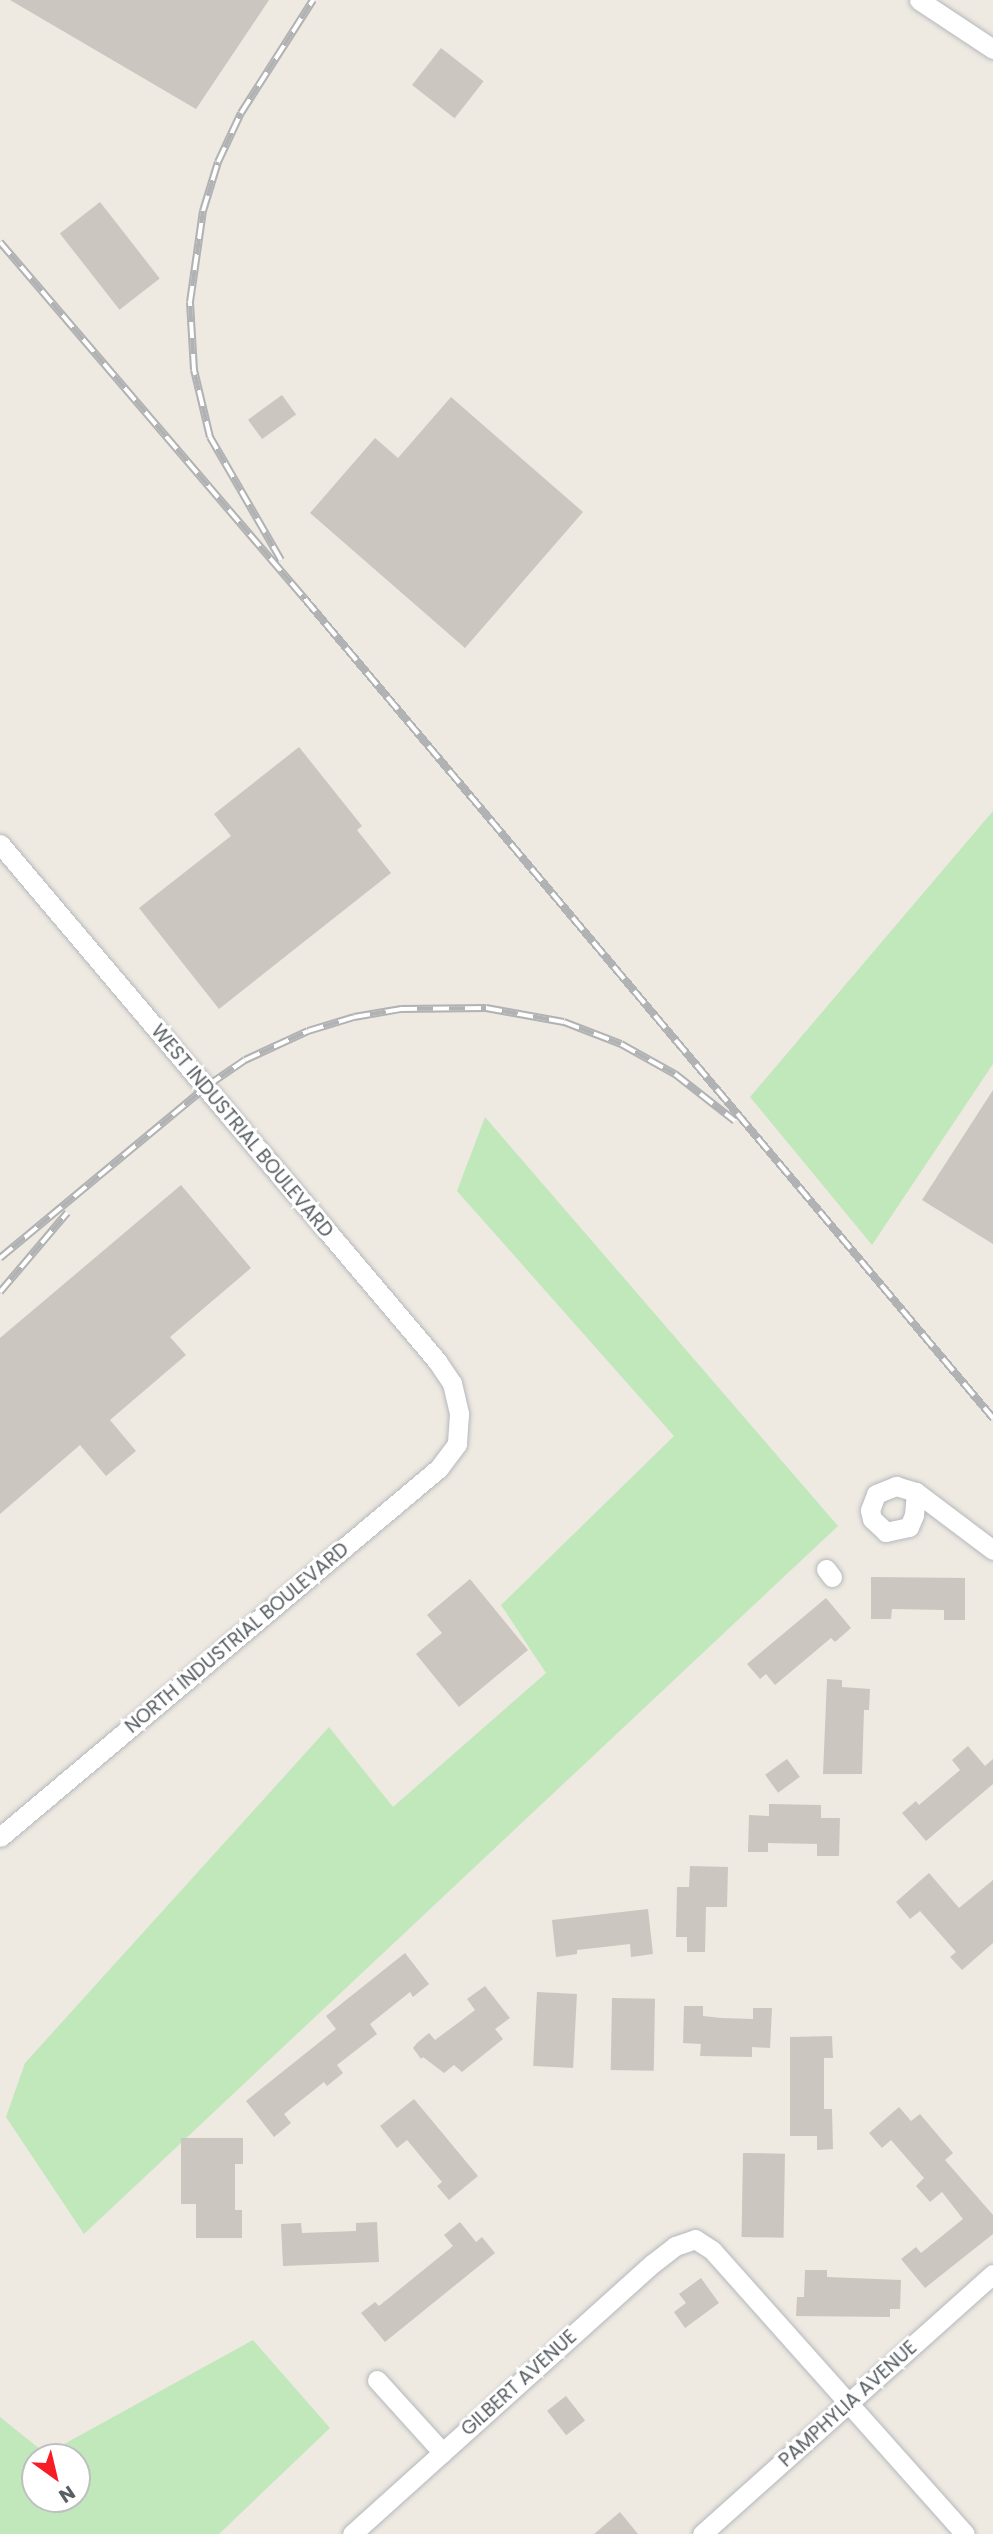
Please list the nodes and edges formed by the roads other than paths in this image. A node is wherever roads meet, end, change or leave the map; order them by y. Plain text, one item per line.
1 (919, 0) edge
2 (993, 49) edge
3 (0, 844) edge
4 (458, 1429) joint
5 (916, 1492) dead end
6 (993, 1550) edge
7 (0, 1838) edge
8 (993, 2274) edge
9 (377, 2380) dead end
10 (848, 2404) junction
11 (443, 2453) junction
12 (352, 2534) edge
13 (702, 2534) edge
14 (964, 2534) edge

1 - 2 street
3 - 4 street, WEST INDUSTRIAL BOULEVARD
4 - 7 street, NORTH INDUSTRIAL BOULEVARD
5 - 6 street
8 - 10 street, PAMPHYLIA AVENUE
9 - 11 street
10 - 11 street, GILBERT AVENUE
10 - 13 street, PAMPHYLIA AVENUE
10 - 14 street
11 - 12 street, GILBERT AVENUE

